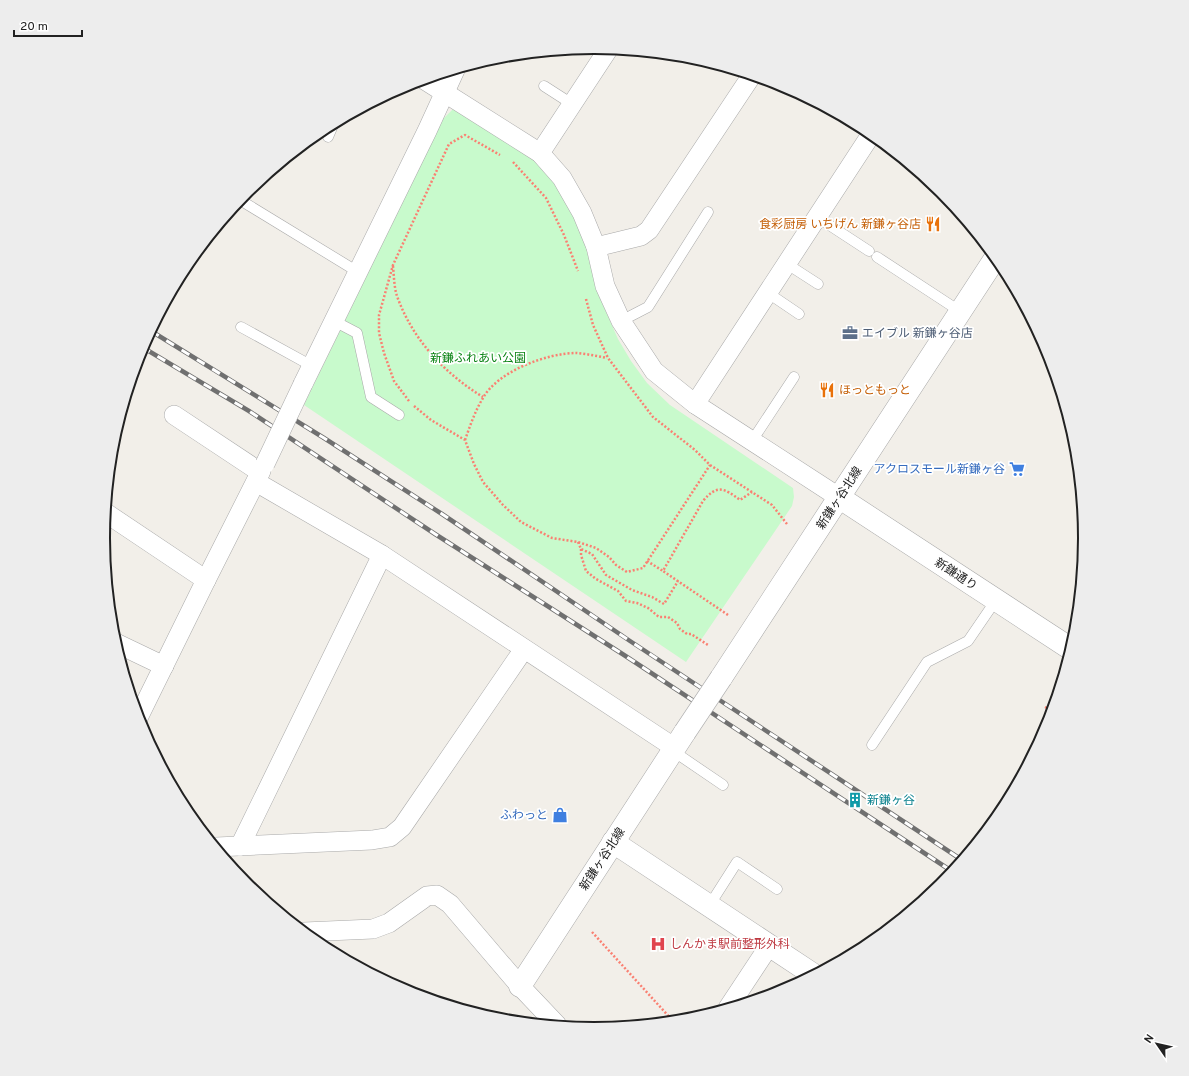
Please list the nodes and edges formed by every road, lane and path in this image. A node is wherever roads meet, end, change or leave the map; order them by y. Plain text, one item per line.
1 (605, 54) edge
2 (452, 76) edge
3 (749, 80) edge
4 (430, 83) edge
5 (544, 86) dead end
6 (444, 92) junction
7 (572, 104) junction
8 (329, 134) edge
9 (328, 137) dead end
10 (868, 139) edge
11 (540, 152) junction
12 (506, 158) dead end
13 (513, 162) dead end
14 (245, 203) dead end
15 (708, 212) dead end
16 (817, 217) junction
17 (596, 247) junction
18 (992, 263) edge
19 (787, 264) junction
20 (393, 265) junction
21 (358, 272) junction
22 (580, 277) dead end
23 (818, 284) dead end
24 (768, 293) junction
25 (586, 298) dead end
26 (961, 312) junction
27 (799, 314) dead end
28 (334, 321) junction
29 (621, 321) junction
30 (241, 327) dead end
31 (608, 358) junction
32 (312, 366) junction
33 (794, 376) dead end
34 (483, 397) junction
35 (696, 404) junction
36 (174, 415) dead end
37 (399, 415) dead end
38 (466, 440) junction
39 (752, 441) junction
40 (710, 465) junction
41 (260, 473) junction
42 (752, 492) junction
43 (840, 498) junction
44 (111, 517) edge
45 (787, 524) dead end
46 (578, 542) junction
47 (581, 549) junction
48 (382, 555) junction
49 (647, 561) junction
50 (663, 571) junction
51 (206, 580) junction
52 (678, 582) junction
53 (996, 600) junction
54 (728, 615) dead end
55 (708, 645) dead end
56 (1066, 645) edge
57 (123, 646) edge
58 (524, 649) junction
59 (164, 666) junction
60 (142, 710) edge
61 (678, 743) junction
62 (872, 745) dead end
63 (723, 785) dead end
64 (613, 842) junction
65 (240, 846) junction
66 (222, 847) edge
67 (777, 889) dead end
68 (709, 906) junction
69 (314, 932) edge
70 (592, 932) dead end
71 (769, 946) junction
72 (809, 972) edge
73 (520, 986) junction
74 (732, 1002) edge
75 (669, 1016) edge
76 (552, 1020) edge

1 - 7 street
2 - 6 street
3 - 17 street
4 - 6 street
5 - 7 lane
6 - 11 street
6 - 21 street
7 - 11 street
8 - 9 lane
10 - 16 street
11 - 17 street
12 - 20 path
13 - 22 path
14 - 21 lane
15 - 29 lane
16 - 19 street
16 - 26 lane
17 - 29 street
18 - 26 street, 新鎌ヶ谷北線
19 - 23 lane
19 - 24 street
20 - 34 path
20 - 38 path
21 - 28 street
24 - 27 lane
24 - 35 street
25 - 31 path
26 - 43 street, 新鎌ヶ谷北線
28 - 32 street
28 - 37 lane
29 - 35 street
30 - 32 lane
31 - 34 path
31 - 40 path
32 - 41 street, bridge
33 - 39 lane
34 - 38 path
35 - 39 street
36 - 41 street
38 - 46 path
39 - 43 street
40 - 42 path
40 - 49 path
41 - 48 street
41 - 51 street
42 - 45 path
42 - 50 path
43 - 53 street, 新鎌通り
43 - 61 street, 新鎌ヶ谷北線, bridge
44 - 51 street
46 - 47 path
46 - 49 path
47 - 52 path
47 - 55 path
48 - 58 street
48 - 65 street
49 - 50 path
50 - 52 path
51 - 59 street
52 - 54 path
53 - 56 street, 新鎌通り
53 - 62 lane
57 - 59 street
58 - 61 street
58 - 65 street
59 - 60 street
61 - 63 lane
61 - 64 street, 新鎌ヶ谷北線
64 - 68 street
64 - 73 street, 新鎌ヶ谷北線
65 - 66 street
67 - 68 lane
68 - 71 street
69 - 73 street
70 - 75 path
71 - 72 street
71 - 74 street
73 - 76 street

